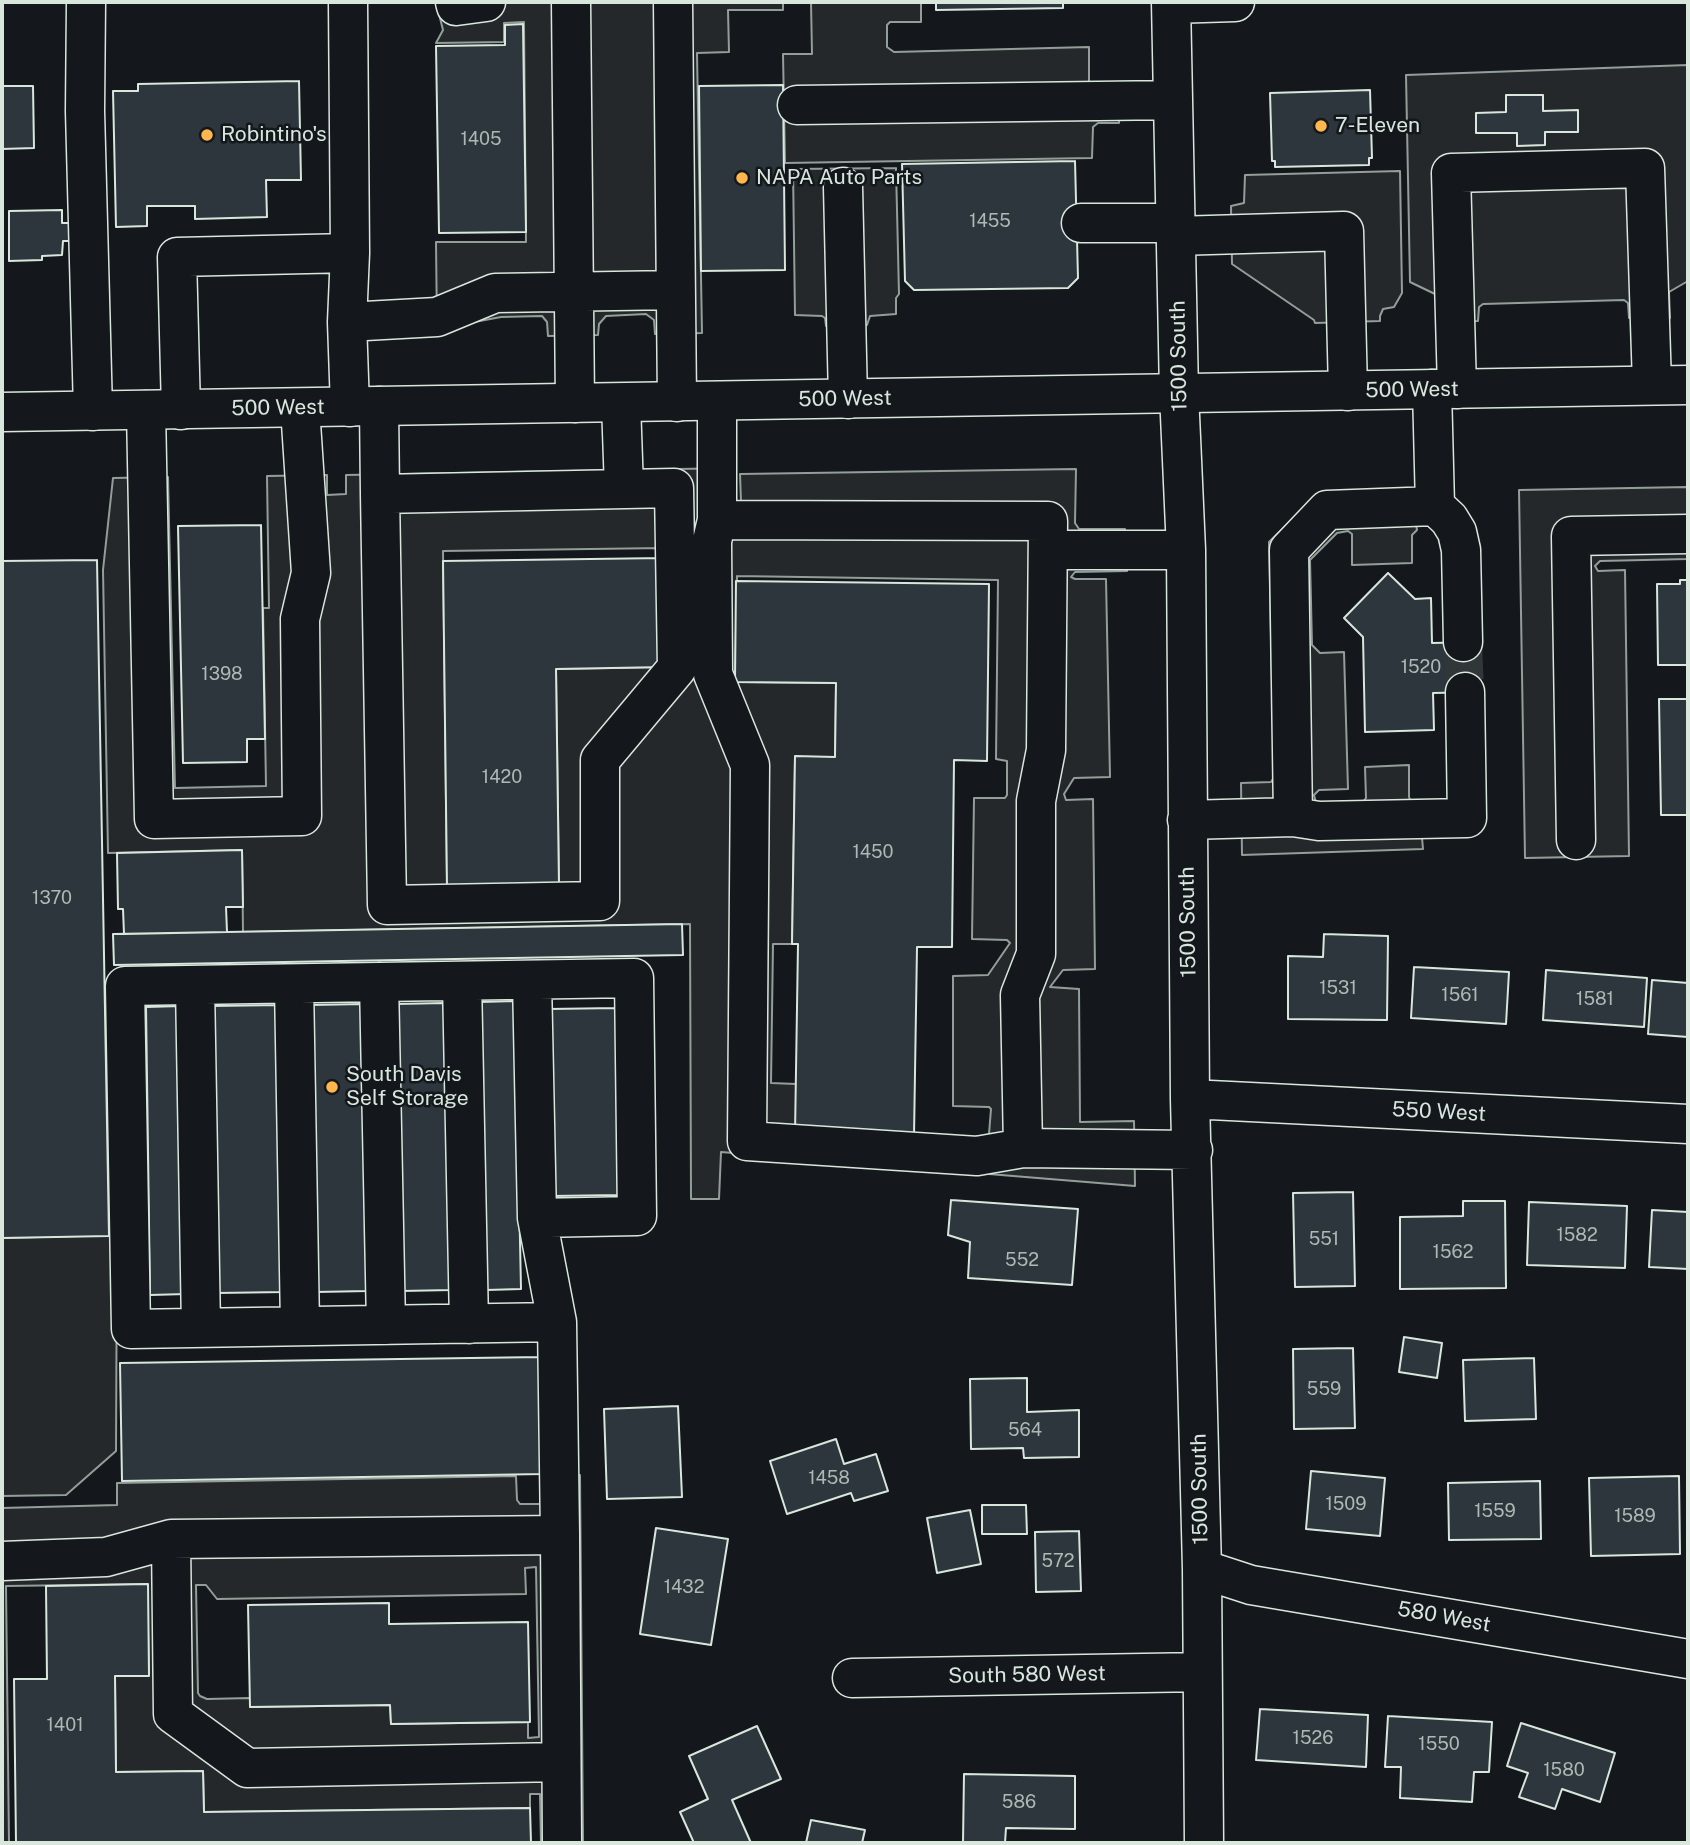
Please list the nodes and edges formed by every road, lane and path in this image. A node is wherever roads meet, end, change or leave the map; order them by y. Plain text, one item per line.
1 (86, 2) edge
2 (348, 2) edge
3 (455, 2) edge
4 (486, 2) edge
5 (571, 2) edge
6 (673, 2) edge
7 (1235, 2) edge
8 (1171, 3) edge
9 (1173, 100) junction
10 (797, 105) dead end
11 (843, 187) dead end
12 (1081, 223) dead end
13 (1176, 229) junction
14 (350, 253) junction
15 (675, 290) junction
16 (574, 291) junction
17 (347, 322) junction
18 (1670, 385) edge
19 (1445, 389) junction
20 (1348, 391) junction
21 (1179, 393) junction
22 (848, 399) junction
23 (717, 401) junction
24 (621, 402) junction
25 (677, 402) junction
26 (575, 403) junction
27 (364, 407) junction
28 (300, 408) junction
29 (164, 410) junction
30 (93, 411) junction
31 (2, 412) edge
32 (624, 489) junction
33 (380, 494) junction
34 (1435, 506) junction
35 (717, 520) junction
36 (1688, 534) edge
37 (1049, 550) junction
38 (1186, 550) junction
39 (1463, 642) tunnel mouth
40 (1465, 692) tunnel mouth
41 (1293, 817) junction
42 (1187, 820) junction
43 (1576, 840) dead end
44 (532, 980) junction
45 (462, 981) junction
46 (379, 982) junction
47 (294, 984) junction
48 (195, 985) junction
49 (1190, 1099) junction
50 (1688, 1124) edge
51 (1023, 1149) junction
52 (1193, 1150) junction
53 (537, 1218) junction
54 (556, 1322) junction
55 (469, 1324) junction
56 (386, 1325) junction
57 (300, 1326) junction
58 (201, 1328) junction
59 (560, 1535) junction
60 (171, 1539) junction
61 (2, 1561) edge
62 (1202, 1569) junction
63 (1688, 1659) edge
64 (1202, 1672) junction
65 (852, 1678) dead end
66 (561, 1762) junction
67 (562, 1843) edge
68 (1204, 1843) edge

1 - 30 street
2 - 14 street
3 - 4 street
5 - 16 street
6 - 15 street
7 - 8 street
8 - 9 street, 1500 South
9 - 10 street
9 - 13 street, 1500 South
11 - 22 street
12 - 13 street
13 - 20 street
13 - 21 street, 1500 South
14 - 17 street
14 - 29 street
15 - 16 street
15 - 25 street
16 - 17 street
16 - 26 street
17 - 27 street
18 - 19 street, 500 West
18 - 19 street
19 - 20 street, 500 West
19 - 34 street
20 - 21 street, 500 West
21 - 22 street, 500 West
21 - 38 street, 1500 South
22 - 23 street, 500 West
23 - 25 street, 500 West
23 - 35 street
24 - 25 street, 500 West
24 - 26 street, 500 West
24 - 32 street
26 - 27 street, 500 West
27 - 28 street, 500 West
27 - 33 street
28 - 29 street, 500 West
28 - 29 street
29 - 30 street, 500 West
30 - 31 street, 500 West
32 - 33 street
32 - 33 street
34 - 39 street
34 - 41 street
35 - 37 street
35 - 51 street
36 - 43 street
37 - 38 street
37 - 51 street
38 - 42 street, 1500 South
40 - 41 street
41 - 42 street
42 - 49 street, 1500 South
44 - 45 street
44 - 53 street
44 - 53 street
45 - 46 street
45 - 55 street
46 - 47 street
46 - 56 street
47 - 48 street
47 - 57 street
48 - 58 street
48 - 58 street
49 - 50 street, 550 West
49 - 52 street, 1500 South
51 - 52 street
52 - 62 street, 1500 South
53 - 54 street
54 - 55 street
54 - 59 street
55 - 56 street
56 - 57 street
57 - 58 street
59 - 60 street
59 - 66 street
60 - 61 street
60 - 66 street
62 - 63 street, 580 West
62 - 64 street, 1500 South
64 - 65 street, South 580 West
64 - 68 street, 1500 South
66 - 67 street

